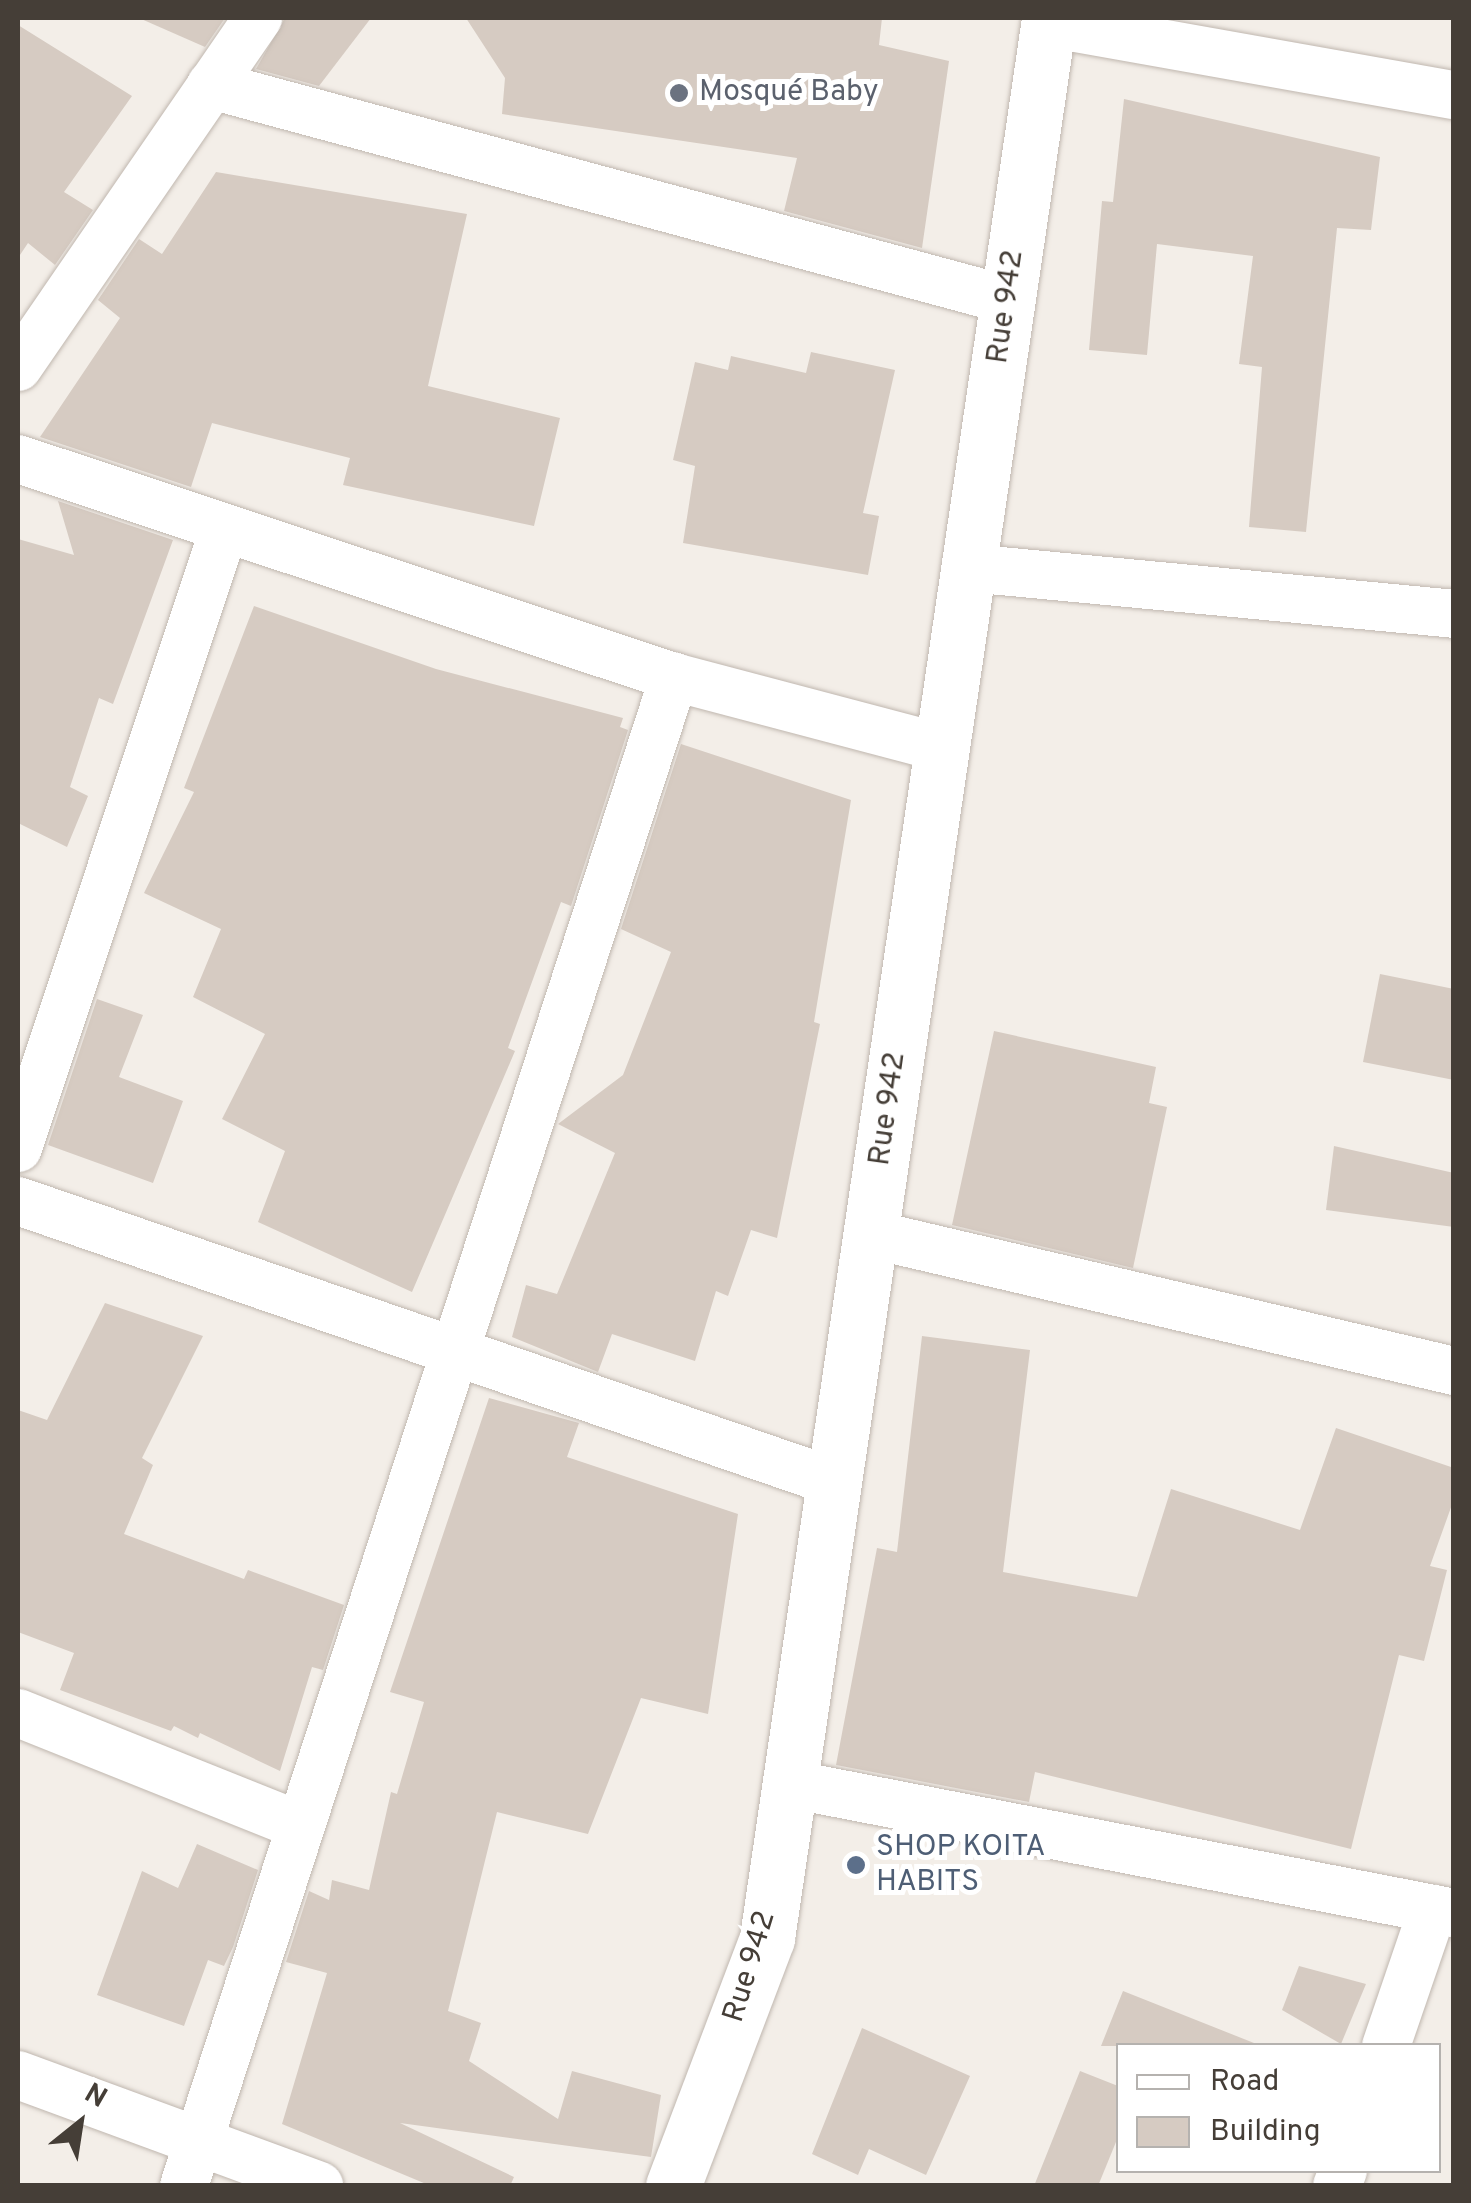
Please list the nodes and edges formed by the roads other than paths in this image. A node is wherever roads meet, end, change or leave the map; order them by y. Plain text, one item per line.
1 (258, 18) edge
2 (1048, 20) edge
3 (211, 86) junction
4 (1454, 95) edge
5 (1008, 300) junction
6 (18, 367) edge
7 (18, 460) edge
8 (224, 530) junction
9 (969, 568) junction
10 (1454, 614) edge
11 (674, 677) junction
12 (942, 748) junction
13 (18, 1148) edge
14 (18, 1201) edge
15 (870, 1234) junction
16 (453, 1353) junction
17 (1454, 1371) edge
18 (834, 1482) junction
19 (18, 1712) edge
20 (790, 1784) junction
21 (300, 1826) junction
22 (1443, 1911) edge
23 (1387, 2043) edge
24 (18, 2075) edge
25 (190, 2165) edge
26 (319, 2186) edge
27 (673, 2186) edge

1 - 3 street
2 - 4 street
2 - 5 street, Rue 942
3 - 5 street
3 - 6 street
5 - 9 street, Rue 942
7 - 8 street
8 - 11 street
8 - 13 street
9 - 10 street
9 - 12 street, Rue 942
11 - 12 street
11 - 16 street
12 - 15 street, Rue 942
14 - 16 street
15 - 17 street
15 - 18 street, Rue 942
16 - 18 street
16 - 21 street
18 - 20 street, Rue 942
19 - 21 street
20 - 22 street
20 - 27 street, Rue 942
21 - 25 street
22 - 23 street
24 - 25 street
25 - 26 street

